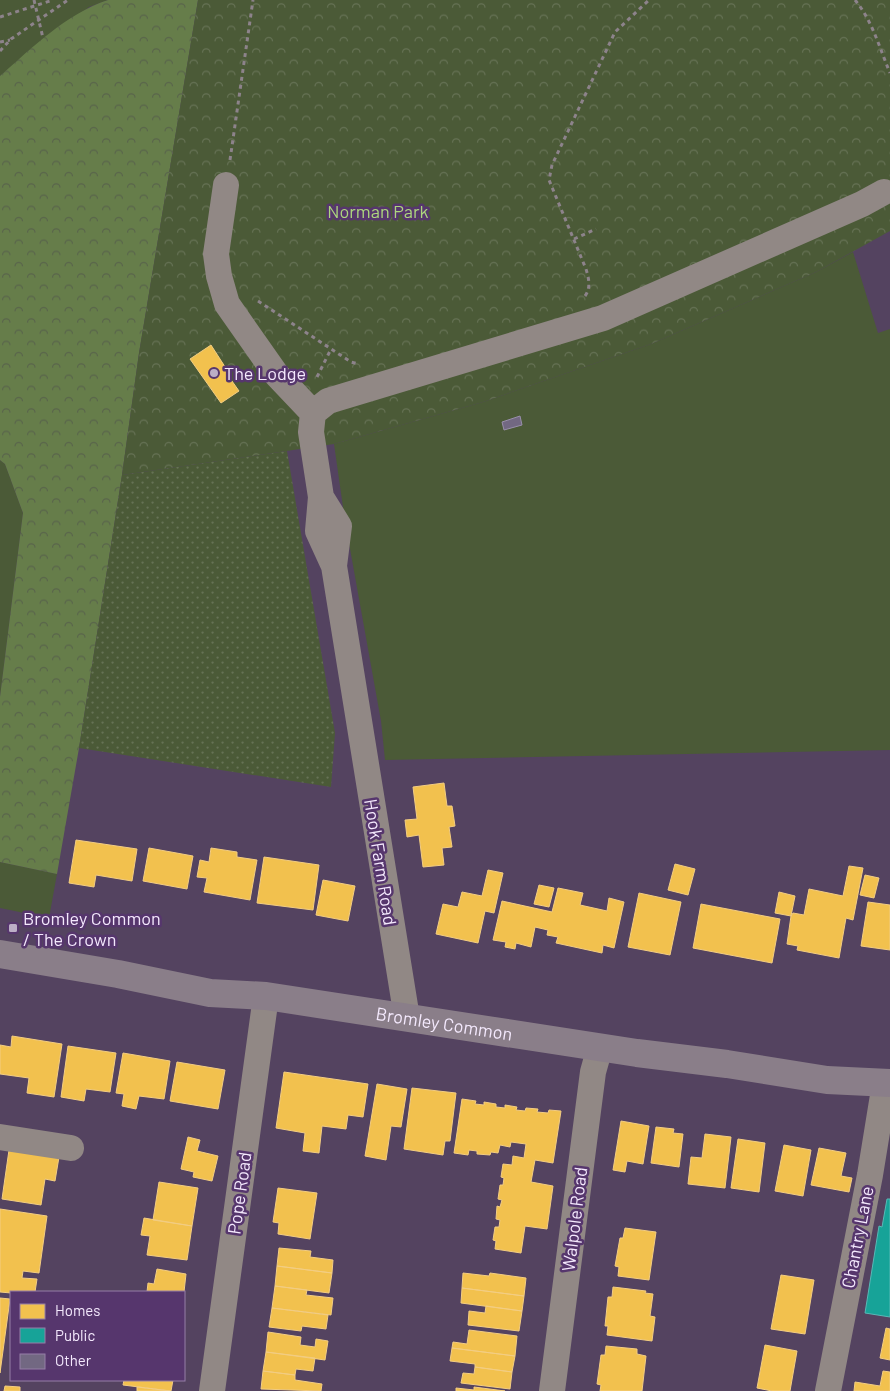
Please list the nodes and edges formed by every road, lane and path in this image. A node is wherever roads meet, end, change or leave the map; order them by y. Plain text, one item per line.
1 (34, 0) edge
2 (53, 0) edge
3 (68, 0) edge
4 (252, 0) edge
5 (649, 0) edge
6 (855, 0) edge
7 (36, 6) junction
8 (0, 17) edge
9 (39, 20) junction
10 (43, 38) dead end
11 (11, 40) junction
12 (0, 42) edge
13 (0, 51) edge
14 (890, 73) edge
15 (226, 185) joint
16 (884, 192) dead end
17 (596, 229) dead end
18 (574, 239) junction
19 (219, 276) junction
20 (583, 298) dead end
21 (359, 364) dead end
22 (313, 413) junction
23 (0, 954) edge
24 (266, 996) junction
25 (407, 1018) junction
26 (600, 1047) junction
27 (888, 1083) edge
28 (0, 1137) edge
29 (71, 1148) dead end
30 (212, 1391) edge
31 (552, 1391) edge
32 (828, 1391) edge

1 - 7 path
2 - 7 path
3 - 9 path
4 - 15 path
5 - 18 path
6 - 14 path
7 - 8 path
7 - 9 path
9 - 10 path
9 - 11 path
11 - 12 path
11 - 13 path
15 - 19 street
16 - 22 street
17 - 18 path
18 - 20 path
19 - 21 path
19 - 22 street
22 - 25 street, Hook Farm Road
23 - 24 main road, Bromley Common
24 - 25 main road, Bromley Common
24 - 30 street, Pope Road
25 - 26 main road, Bromley Common
26 - 27 main road, Bromley Common
26 - 31 street, Walpole Road
27 - 32 street, Chantry Lane
28 - 29 street

